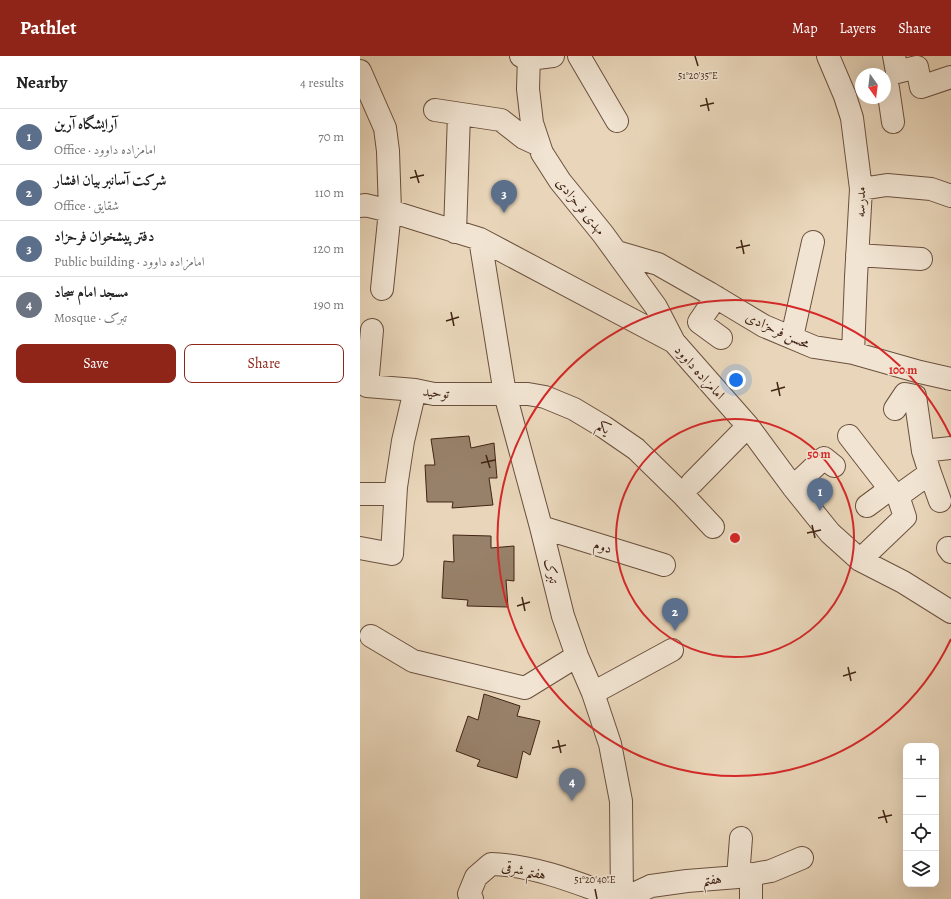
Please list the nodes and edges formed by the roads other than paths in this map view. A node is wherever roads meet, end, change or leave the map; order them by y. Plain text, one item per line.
1 (553, 56) edge
2 (579, 56) edge
3 (828, 56) edge
4 (894, 56) edge
5 (526, 57) edge
6 (951, 77) edge
7 (362, 84) edge
8 (853, 95) edge
9 (890, 104) edge
10 (435, 110) dead end
11 (459, 114) junction
12 (617, 121) dead end
13 (893, 122) dead end
14 (539, 145) junction
15 (861, 189) junction
16 (951, 196) edge
17 (360, 206) edge
18 (390, 211) junction
19 (455, 232) junction
20 (480, 239) junction
21 (813, 242) dead end
22 (617, 252) junction
23 (858, 255) junction
24 (921, 259) dead end
25 (382, 289) dead end
26 (716, 297) junction
27 (372, 330) dead end
28 (792, 337) junction
29 (721, 338) dead end
30 (674, 342) junction
31 (854, 353) junction
32 (951, 379) edge
33 (415, 390) junction
34 (505, 394) junction
35 (895, 408) dead end
36 (748, 426) junction
37 (848, 436) dead end
38 (951, 448) edge
39 (923, 451) junction
40 (834, 466) dead end
41 (930, 473) junction
42 (793, 487) junction
43 (688, 489) junction
44 (894, 492) junction
45 (360, 494) edge
46 (395, 494) junction
47 (940, 501) dead end
48 (867, 506) dead end
49 (541, 527) junction
50 (713, 527) dead end
51 (360, 548) edge
52 (860, 560) junction
53 (664, 565) dead end
54 (951, 612) edge
55 (371, 636) dead end
56 (672, 650) dead end
57 (577, 656) junction
58 (594, 693) junction
59 (740, 838) dead end
60 (802, 858) dead end
61 (744, 876) junction
62 (472, 899) edge
63 (622, 899) edge
64 (751, 899) edge

1 - 5 street
2 - 12 street
3 - 8 street, مدرسه
4 - 6 street
5 - 14 street, مهدی فرحزادی
7 - 18 street
8 - 15 street, مدرسه
9 - 13 street
10 - 11 street
11 - 14 street
11 - 19 street
14 - 22 street, مهدی فرحزادی
15 - 16 street
15 - 23 street, مدرسه
17 - 18 street, امامزاده داوود
18 - 19 street, امامزاده داوود
18 - 25 street
19 - 20 street, امامزاده داوود
20 - 30 street, امامزاده داوود
20 - 34 street, تبرک
21 - 28 street
22 - 26 street, محسن فرحزادی
22 - 30 street, مهدی فرحزادی
23 - 24 street
23 - 31 street, مدرسه
26 - 28 street, محسن فرحزادی
26 - 29 street
27 - 33 street, توحید
28 - 31 street, محسن فرحزادی
30 - 36 street, امامزاده داوود
31 - 32 street, محسن فرحزادی
33 - 34 street, توحید
33 - 46 street
34 - 43 street, یکم
34 - 49 street, تبرک
35 - 39 street
36 - 42 street, امامزاده داوود
36 - 43 street
37 - 44 street
38 - 39 street
39 - 41 street
40 - 42 street
41 - 44 street
41 - 47 street
42 - 52 street, امامزاده داوود
43 - 50 street, یکم
44 - 48 street
44 - 52 street
45 - 46 street
46 - 51 street
49 - 53 street, دوم
49 - 57 street, تبرک
52 - 54 street, امامزاده داوود
55 - 57 street
56 - 58 street
57 - 58 street, تبرک
58 - 63 street, تبرک
59 - 61 street
60 - 61 street, هفتم
61 - 63 street, هفتم
61 - 64 street
62 - 63 street, هفتم شرقی

